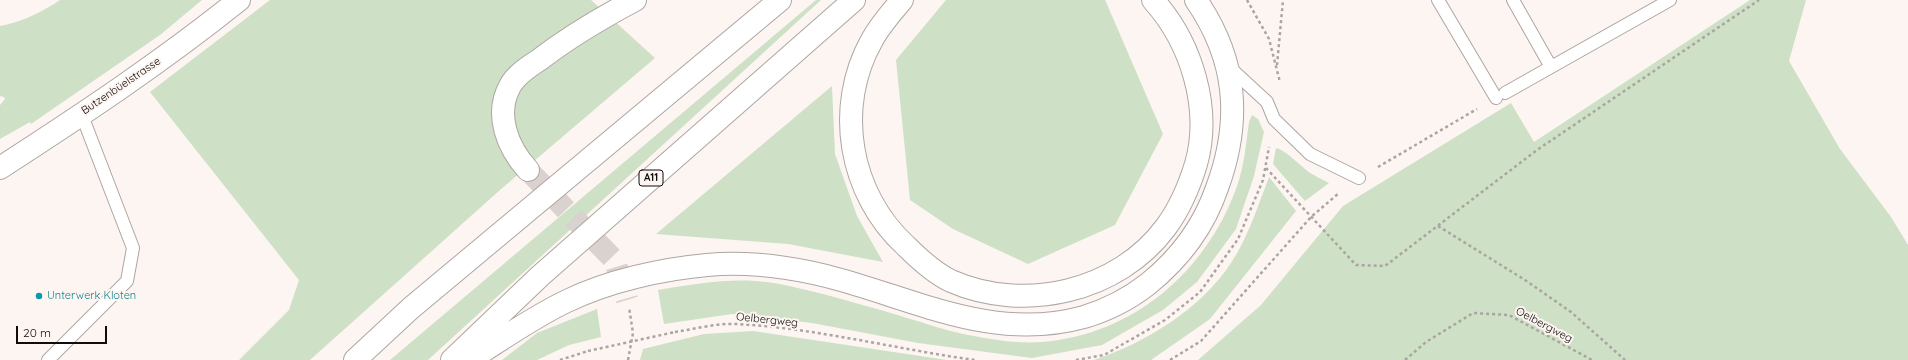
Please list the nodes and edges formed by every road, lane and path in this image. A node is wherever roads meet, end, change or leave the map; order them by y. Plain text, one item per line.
1 (239, 0) edge
2 (635, 0) edge
3 (780, 0) edge
4 (854, 0) edge
5 (902, 0) edge
6 (1153, 0) edge
7 (1196, 0) edge
8 (1283, 0) edge
9 (1438, 0) edge
10 (1513, 0) edge
11 (1670, 0) edge
12 (1759, 0) edge
13 (1227, 65) junction
14 (1551, 67) junction
15 (1276, 68) dead end
16 (1501, 96) junction
17 (81, 113) junction
18 (2, 165) edge
19 (1266, 168) dead end
20 (528, 170) tunnel mouth
21 (1359, 178) junction
22 (1311, 217) junction
23 (1438, 226) junction
24 (629, 305) tunnel mouth
25 (48, 360) edge
26 (356, 360) edge
27 (452, 360) edge
28 (469, 360) edge
29 (560, 360) edge
30 (628, 360) edge
31 (974, 360) edge
32 (1170, 360) edge
33 (1405, 360) edge
34 (1592, 360) edge
35 (1625, 360) edge

1 - 17 main road, Butzenbüelstrasse
2 - 20 main road
3 - 26 main road
4 - 27 main road, A11
5 - 6 main road
7 - 13 main road
8 - 15 path
9 - 16 lane
10 - 14 lane
11 - 14 lane
12 - 23 path
13 - 21 lane
13 - 28 main road
14 - 16 lane
16 - 21 path
17 - 18 main road, Butzenbüelstrasse
17 - 25 lane
19 - 22 path
21 - 22 path
22 - 23 path
22 - 32 path
23 - 35 path
24 - 30 path
29 - 31 path, Oelbergweg, bridge
33 - 34 path, Oelbergweg

